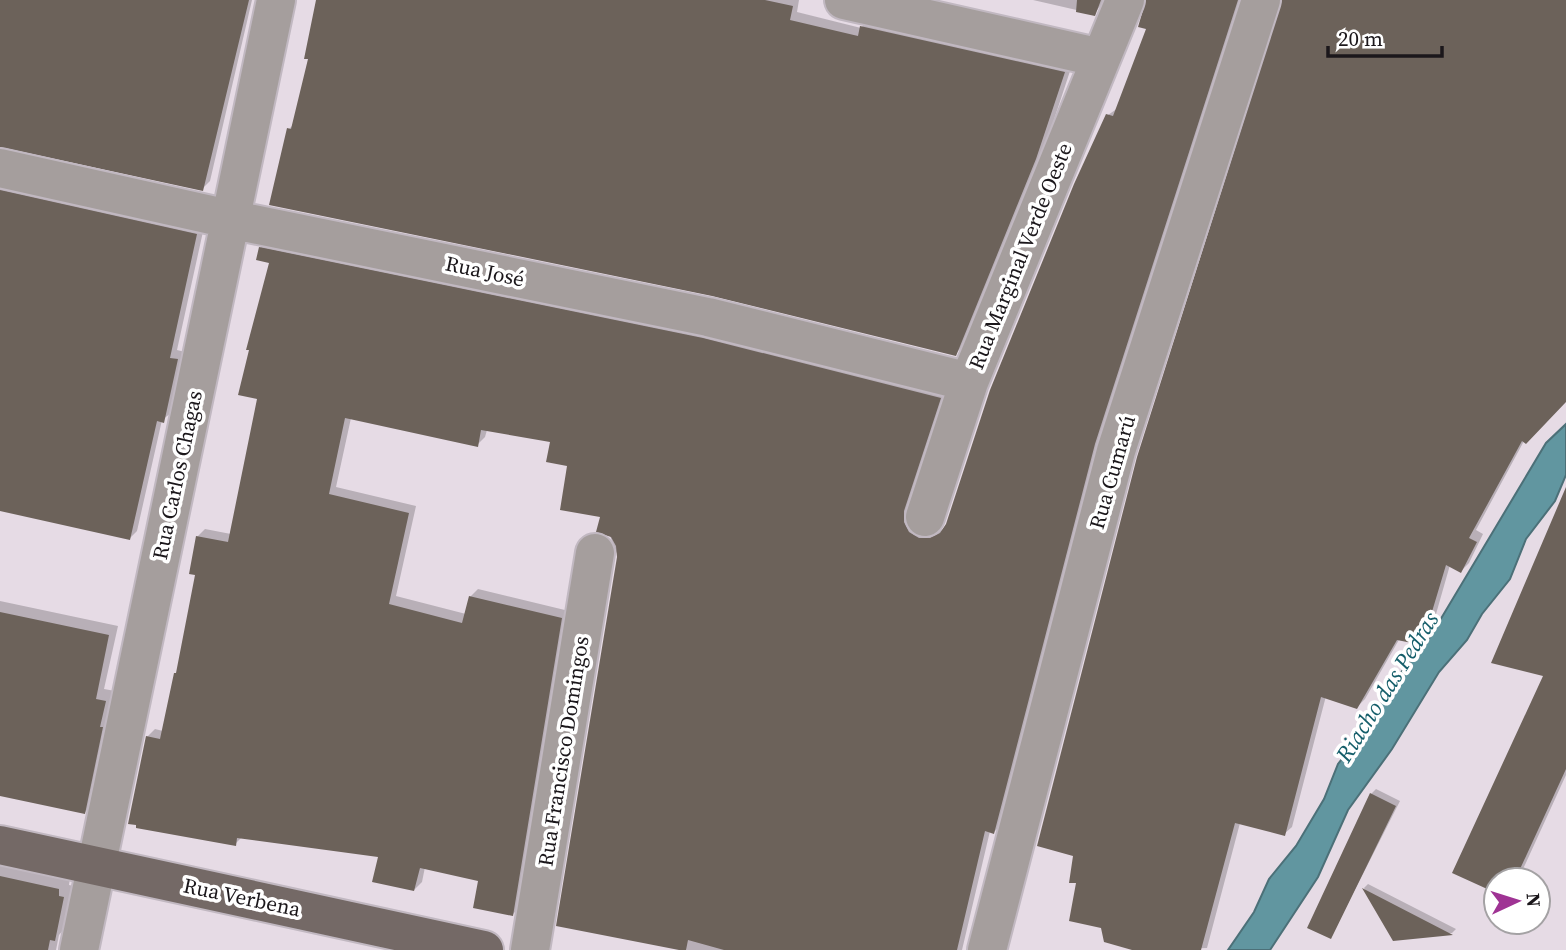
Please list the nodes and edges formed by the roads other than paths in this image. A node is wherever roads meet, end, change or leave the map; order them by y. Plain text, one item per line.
1 (276, 0) edge
2 (844, 0) edge
3 (1125, 0) edge
4 (1261, 0) edge
5 (1101, 58) junction
6 (0, 168) edge
7 (229, 219) junction
8 (969, 382) junction
9 (925, 517) dead end
10 (595, 553) dead end
11 (0, 845) edge
12 (97, 865) junction
13 (79, 950) edge
14 (484, 950) edge
15 (530, 950) edge
16 (987, 950) edge

1 - 7 street, Rua Carlos Chagas
2 - 5 street
3 - 5 street, Rua Marginal Verde Oeste
4 - 16 street, Rua Cumarú
5 - 8 street, Rua Marginal Verde Oeste
6 - 7 street, Rua José
7 - 8 street, Rua José
7 - 12 street, Rua Carlos Chagas
8 - 9 street, Rua Marginal Verde Oeste
10 - 15 street, Rua Francisco Domingos
11 - 12 main road, Rua Verbena
12 - 13 street, Rua Carlos Chagas
12 - 14 main road, Rua Verbena

